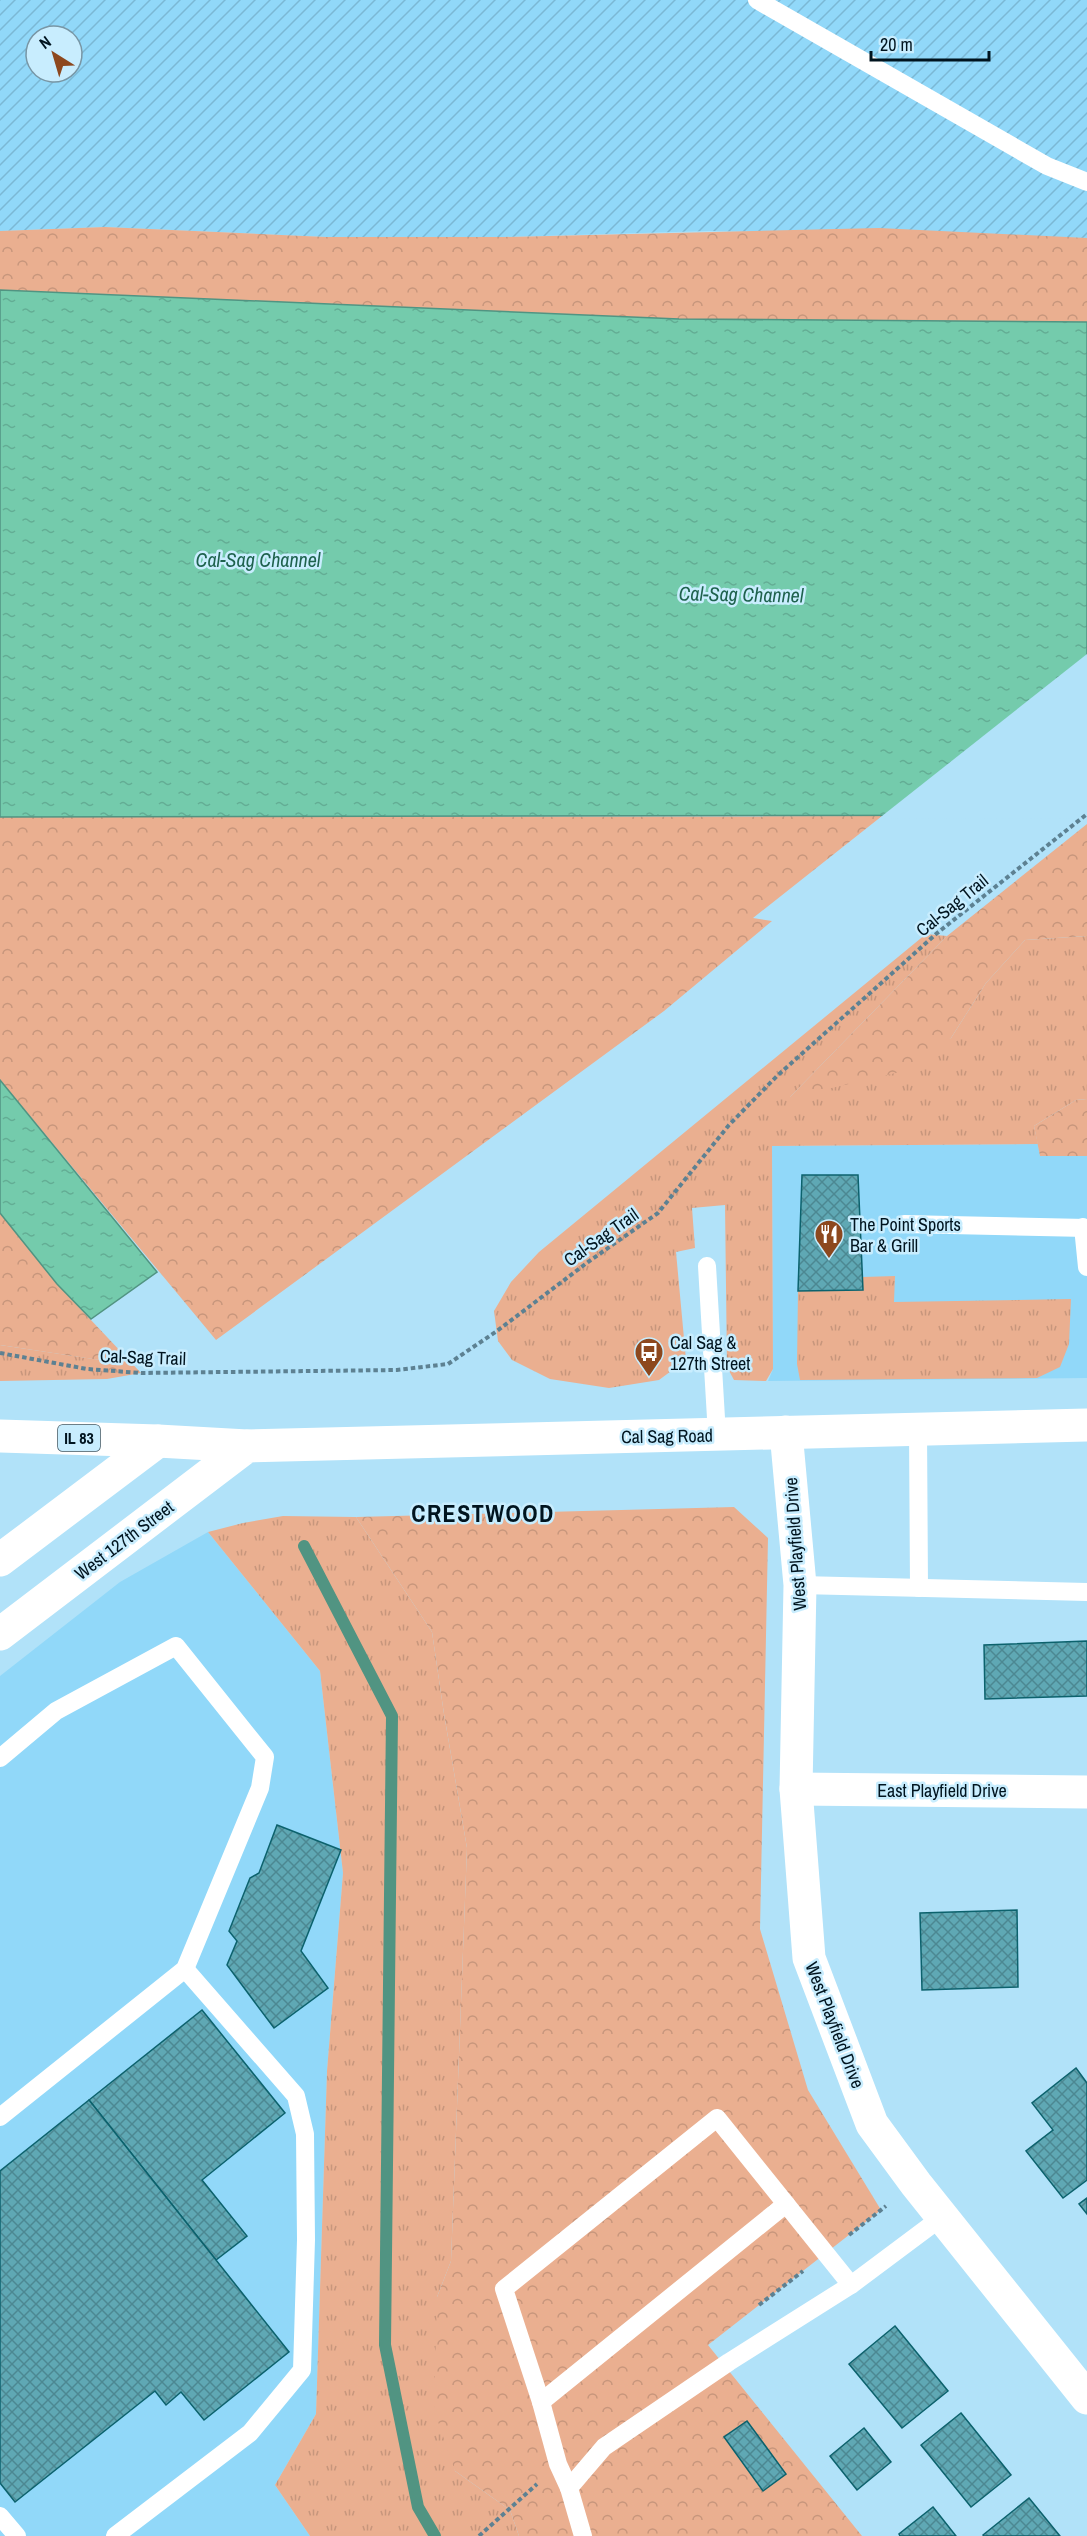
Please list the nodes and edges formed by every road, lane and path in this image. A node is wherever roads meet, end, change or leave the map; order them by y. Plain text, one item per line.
1 (757, 0) edge
2 (1087, 182) edge
3 (1087, 814) edge
4 (904, 1224) dead end
5 (1085, 1227) edge
6 (707, 1266) dead end
7 (1087, 1267) edge
8 (0, 1353) edge
9 (1087, 1425) edge
10 (918, 1429) junction
11 (786, 1432) junction
12 (717, 1435) junction
13 (0, 1436) edge
14 (158, 1441) junction
15 (247, 1446) junction
16 (0, 1560) edge
17 (800, 1586) junction
18 (919, 1588) junction
19 (1087, 1592) edge
20 (0, 1634) edge
21 (0, 1758) edge
22 (796, 1789) junction
23 (1087, 1791) edge
24 (185, 1969) junction
25 (0, 2117) edge
26 (786, 2204) junction
27 (942, 2217) junction
28 (851, 2285) junction
29 (1087, 2398) edge
30 (541, 2402) junction
31 (570, 2488) junction
32 (510, 2510) dead end
33 (0, 2516) edge
34 (17, 2536) edge
35 (115, 2536) edge
36 (479, 2536) edge
37 (583, 2536) edge

1 - 2 lane
3 - 8 path, Cal-Sag Trail
4 - 5 lane
5 - 7 lane
6 - 12 lane
9 - 10 main road, Cal Sag Road
10 - 11 main road, Cal Sag Road
10 - 18 lane
11 - 12 main road, Cal Sag Road
11 - 17 main road, West Playfield Drive
12 - 15 main road, Cal Sag Road
13 - 14 main road, IL 83
14 - 15 main road, IL 83
14 - 16 main road
15 - 20 main road, West 127th Street
17 - 18 lane
17 - 22 main road, West Playfield Drive
18 - 19 lane
21 - 24 lane
22 - 23 main road, East Playfield Drive
22 - 27 main road, West Playfield Drive
24 - 25 lane
24 - 35 lane
26 - 28 lane
26 - 30 lane
26 - 30 lane
27 - 28 lane
27 - 29 main road, West Playfield Drive
28 - 31 lane
30 - 31 lane
31 - 37 lane
32 - 36 path
33 - 34 lane

